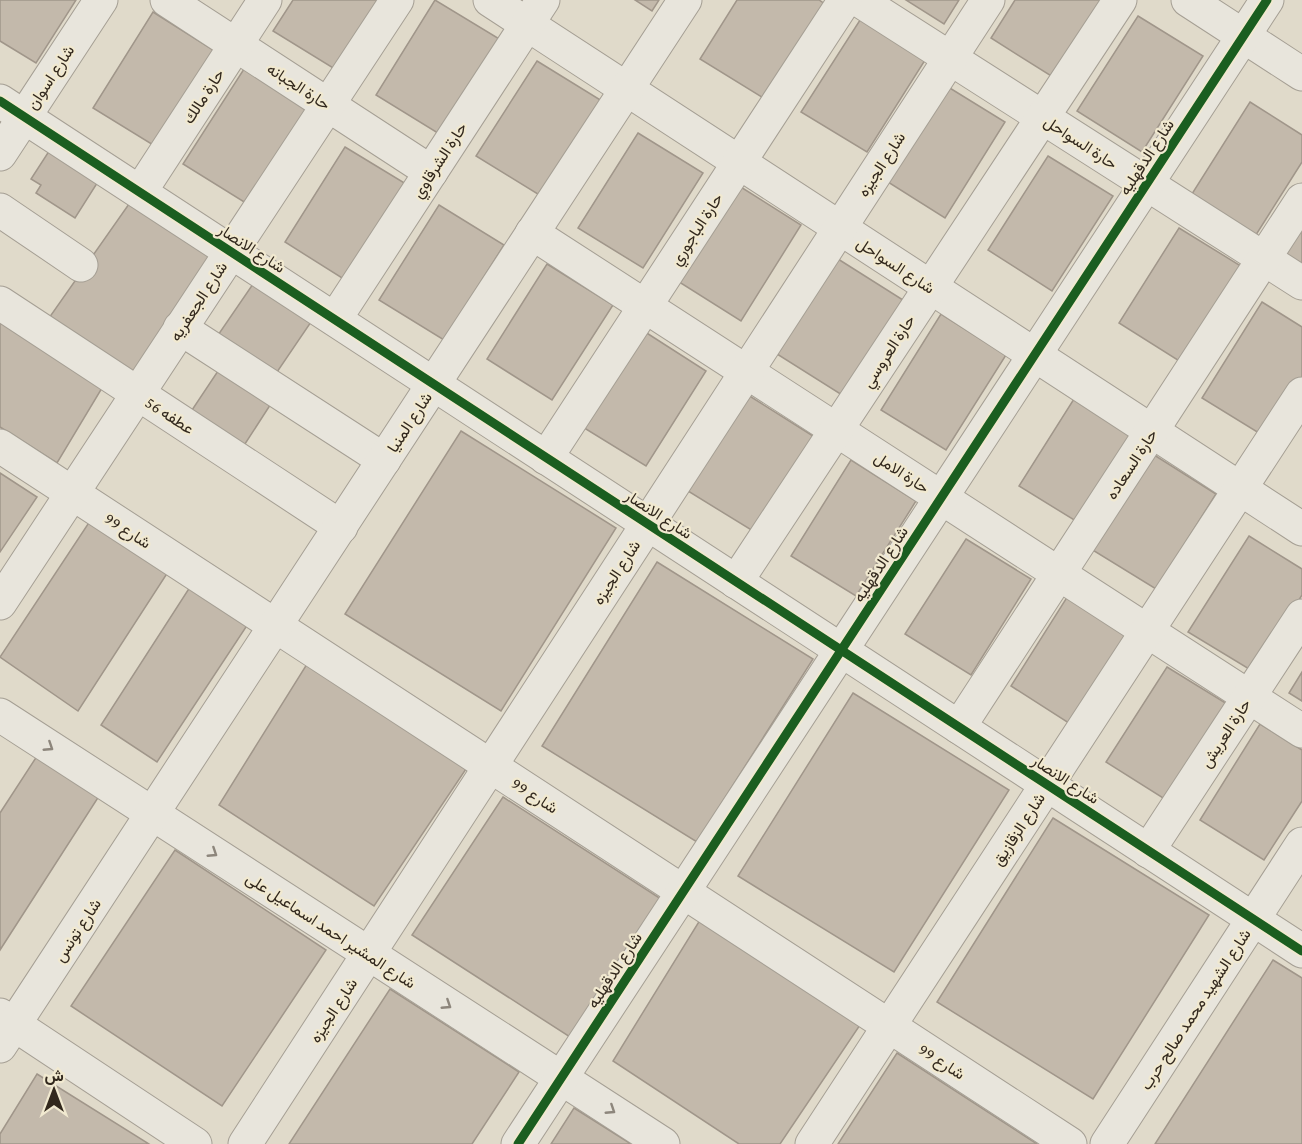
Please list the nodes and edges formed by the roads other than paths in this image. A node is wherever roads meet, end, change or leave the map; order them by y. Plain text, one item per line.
1 (101, 0) edge
2 (167, 0) edge
3 (265, 0) edge
4 (397, 0) edge
5 (490, 0) edge
6 (685, 0) edge
7 (845, 0) edge
8 (860, 0) edge
9 (988, 0) edge
10 (1120, 0) edge
11 (1188, 0) edge
12 (1267, 0) edge
13 (535, 12) edge
14 (1243, 36) junction
15 (236, 45) junction
16 (950, 58) junction
17 (1302, 74) edge
18 (627, 89) junction
19 (327, 105) junction
20 (12, 109) edge
21 (1043, 117) junction
22 (0, 154) edge
23 (739, 163) junction
24 (431, 172) junction
25 (1147, 184) junction
26 (140, 192) junction
27 (1302, 200) edge
28 (0, 210) edge
29 (840, 228) junction
30 (532, 233) junction
31 (231, 252) junction
32 (1264, 259) junction
33 (81, 265) dead end
34 (1302, 283) edge
35 (931, 287) junction
36 (0, 303) edge
37 (645, 307) junction
38 (334, 319) junction
39 (180, 328) junction
40 (1035, 355) junction
41 (747, 372) junction
42 (434, 384) junction
43 (138, 393) junction
44 (1302, 394) edge
45 (836, 430) junction
46 (1152, 431) junction
47 (0, 446) edge
48 (546, 458) junction
49 (384, 460) junction
50 (1240, 489) junction
51 (72, 493) junction
52 (941, 498) junction
53 (648, 524) junction
54 (340, 527) junction
55 (1302, 529) edge
56 (1059, 574) junction
57 (736, 582) junction
58 (0, 603) edge
59 (1302, 616) edge
60 (276, 626) junction
61 (1147, 631) junction
62 (841, 650) junction
63 (1249, 696) junction
64 (0, 715) edge
65 (959, 727) junction
66 (1302, 731) edge
67 (490, 766) junction
68 (1047, 784) junction
69 (153, 814) junction
70 (1302, 844) edge
71 (1148, 851) junction
72 (683, 892) junction
73 (1253, 919) junction
74 (1302, 951) edge
75 (369, 954) junction
76 (889, 1027) junction
77 (5, 1029) edge
78 (561, 1078) junction
79 (195, 1144) edge
80 (245, 1144) edge
81 (518, 1144) edge
82 (663, 1144) edge
83 (812, 1144) edge
84 (1070, 1144) edge
85 (1107, 1144) edge

1 - 20 street, شارع اسوان
2 - 15 street, حارة الجبانه
3 - 15 street, حارة مالك
4 - 19 street, شارع الجعفريه
5 - 13 street, شارع السواحل
6 - 18 street, شارع المنيا
7 - 23 street, حارة الباجوري
8 - 16 street, حارة السواحل
9 - 16 street, شارع الجيزه
10 - 21 street, حارة العروسي
11 - 14 street
12 - 14 street, شارع الدقهليه
13 - 18 street, شارع السواحل
13 - 24 street, حارة الشرقاوي
14 - 17 street
14 - 25 street, شارع الدقهليه
15 - 19 street, حارة الجبانه
15 - 26 street, حارة مالك
16 - 21 street, حارة السواحل
16 - 29 street, شارع الجيزه
18 - 23 street, شارع السواحل
18 - 30 street, شارع المنيا
19 - 24 street, حارة الجبانه
19 - 31 street, شارع الجعفريه
20 - 22 street, شارع اسوان
20 - 26 street, شارع الانصار
21 - 25 street, حارة السواحل
21 - 35 street, حارة العروسي
23 - 29 street, شارع السواحل
23 - 37 street, حارة الباجوري
24 - 38 street, حارة الشرقاوي
25 - 32 street, حارة السواحل
25 - 40 street, شارع الدقهليه
26 - 31 street, شارع الانصار
27 - 32 street, حارة السعاده
28 - 33 street
29 - 35 street, شارع السواحل
29 - 41 street, شارع الجيزه
30 - 37 street, حارة الامل
30 - 42 street, شارع المنيا
31 - 38 street, شارع الانصار
31 - 39 street, شارع الجعفريه
32 - 34 street, حارة السواحل
32 - 46 street, حارة السعاده
35 - 40 street, شارع السواحل
35 - 45 street, حارة العروسي
36 - 43 street, عطفه 56
37 - 41 street, حارة الامل
37 - 48 street, حارة الباجوري
38 - 42 street, شارع الانصار
39 - 43 street, شارع الجعفريه
39 - 49 street
40 - 46 street, شارع السواحل
40 - 52 street, شارع الدقهليه
41 - 45 street, حارة الامل
41 - 53 street, شارع الجيزه
42 - 48 street, شارع الانصار
42 - 49 street, شارع المنيا
43 - 51 street, شارع الجعفريه
43 - 54 street, عطفه 56
44 - 50 street, شارع الزقازيق
45 - 52 street, حارة الامل
45 - 57 street, حارة العروسي
46 - 50 street, شارع السواحل
46 - 56 street, حارة السعاده
47 - 51 street, شارع 99
48 - 53 street, شارع الانصار
49 - 54 street, شارع المنيا
50 - 55 street, شارع السواحل
50 - 61 street, شارع الزقازيق
51 - 58 street, شارع الجعفريه
51 - 60 street, شارع 99
52 - 56 street, حارة الامل
52 - 62 street, شارع الدقهليه
53 - 57 street, شارع الانصار
53 - 67 street, شارع الجيزه
54 - 60 street, شارع المنيا
56 - 61 street, حارة الامل
56 - 65 street, حارة السعاده
57 - 62 street, شارع الانصار
59 - 63 street, حارة العريش
60 - 67 street, شارع 99
60 - 69 street, شارع المنيا
61 - 63 street, حارة الامل
61 - 68 street, شارع الزقازيق
62 - 65 street, شارع الانصار
62 - 72 street, شارع الدقهليه
63 - 66 street, حارة الامل
63 - 71 street, حارة العريش
64 -> 69 street, شارع المشير احمد اسماعيل على
65 - 68 street, شارع الانصار
67 - 72 street, شارع 99
67 - 75 street, شارع الجيزه
68 - 71 street, شارع الانصار
68 - 76 street, شارع الزقازيق
69 -> 75 street, شارع المشير احمد اسماعيل على
69 - 77 street, شارع تونس
70 - 73 street, شارع الشهيد محمد صالح حرب
71 - 73 street, شارع الانصار
72 - 76 street, شارع 99
72 - 78 street, شارع الدقهليه
73 - 74 street, شارع الانصار
73 - 85 street, شارع الشهيد محمد صالح حرب
75 -> 78 street, شارع المشير احمد اسماعيل على
75 - 80 street, شارع الجيزه
76 - 83 street, شارع الزقازيق
76 - 84 street, شارع 99
77 - 79 street
78 - 81 street, شارع الدقهليه
78 -> 82 street, شارع المشير احمد اسماعيل على

